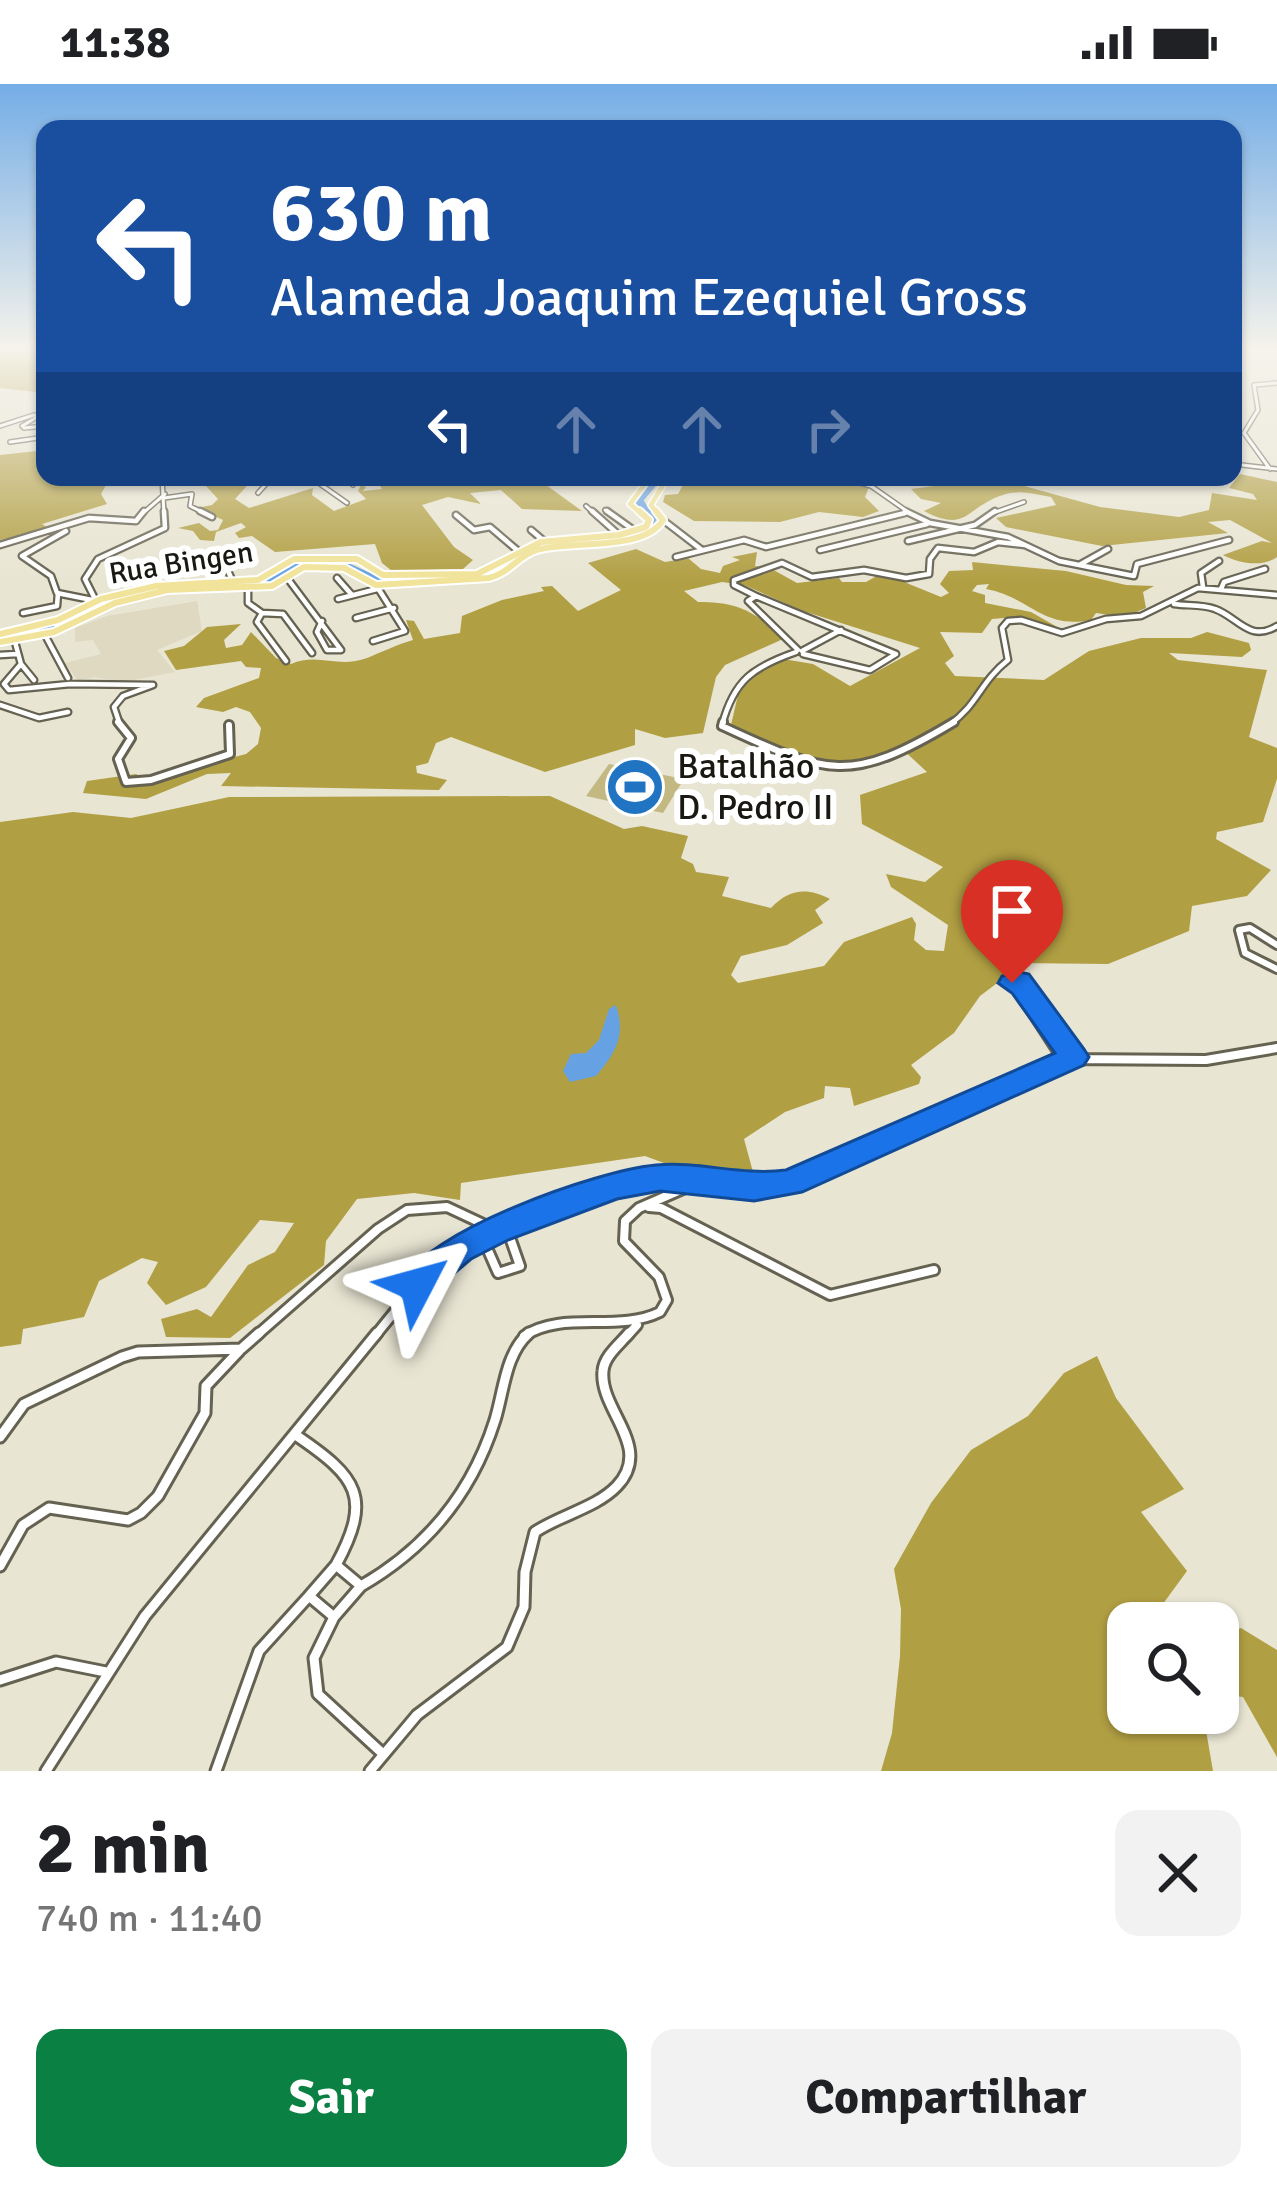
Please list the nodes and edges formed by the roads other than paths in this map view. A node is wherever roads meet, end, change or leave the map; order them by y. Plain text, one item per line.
1 (1251, 426) edge
2 (36, 438) edge
3 (10, 442) dead end
4 (1242, 465) edge
5 (1273, 469) edge
6 (163, 486) edge
7 (264, 486) edge
8 (323, 486) edge
9 (643, 486) edge
10 (666, 486) edge
11 (871, 486) edge
12 (258, 493) dead end
13 (164, 496) junction
14 (1024, 502) dead end
15 (347, 503) dead end
16 (586, 506) dead end
17 (605, 510) dead end
18 (907, 512) junction
19 (456, 515) dead end
20 (212, 517) dead end
21 (659, 517) junction
22 (645, 518) junction
23 (930, 523) junction
24 (73, 525) junction
25 (960, 529) junction
26 (531, 530) dead end
27 (634, 531) junction
28 (619, 535) junction
29 (1229, 540) dead end
30 (544, 541) junction
31 (908, 541) dead end
32 (1025, 544) junction
33 (0, 545) edge
34 (1108, 549) dead end
35 (517, 550) junction
36 (702, 550) junction
37 (820, 550) dead end
38 (676, 557) dead end
39 (224, 562) dead end
40 (1219, 562) dead end
41 (1081, 564) junction
42 (1265, 568) dead end
43 (373, 573) junction
44 (358, 577) junction
45 (337, 578) dead end
46 (287, 579) junction
47 (233, 582) junction
48 (376, 587) junction
49 (1204, 587) junction
50 (1221, 589) junction
51 (248, 590) junction
52 (58, 593) junction
53 (352, 595) junction
54 (1277, 595) edge
55 (756, 596) junction
56 (338, 598) dead end
57 (96, 601) junction
58 (1174, 604) junction
59 (394, 608) junction
60 (22, 613) dead end
61 (262, 613) junction
62 (356, 618) dead end
63 (322, 621) junction
64 (1277, 626) edge
65 (841, 630) junction
66 (45, 634) junction
67 (14, 635) junction
68 (0, 638) edge
69 (373, 640) dead end
70 (312, 652) dead end
71 (799, 652) junction
72 (16, 654) junction
73 (0, 655) edge
74 (286, 662) dead end
75 (21, 664) junction
76 (68, 678) dead end
77 (34, 680) dead end
78 (0, 705) edge
79 (68, 712) dead end
80 (229, 724) dead end
81 (1277, 945) edge
82 (1277, 969) edge
83 (1277, 1048) edge
84 (1068, 1058) junction
85 (696, 1184) junction
86 (639, 1208) junction
87 (501, 1228) junction
88 (487, 1248) dead end
89 (934, 1270) dead end
90 (639, 1323) junction
91 (241, 1349) junction
92 (297, 1436) junction
93 (0, 1437) edge
94 (335, 1565) junction
95 (0, 1566) edge
96 (361, 1586) junction
97 (308, 1595) junction
98 (334, 1617) junction
99 (106, 1672) junction
100 (0, 1680) edge
101 (382, 1753) junction
102 (46, 1771) edge
103 (216, 1771) edge
104 (370, 1771) edge

1 - 5 street
2 - 3 street
4 - 5 street
6 - 13 street
7 - 12 street
8 - 15 street
9 - 22 main road
10 - 21 main road
11 - 18 street
13 - 20 street
13 - 24 street
13 - 57 street
14 - 25 street
16 - 28 street
17 - 27 street
18 - 23 street
18 - 36 street
19 - 35 street
21 - 22 main road
21 - 36 street
21 - 48 main road, Rua Bingen
22 - 27 main road
23 - 25 street
23 - 37 street
24 - 33 street
24 - 52 street
25 - 31 street
25 - 32 street
26 - 30 street
27 - 28 main road, Rua Bingen
28 - 30 main road, Rua Bingen
29 - 41 street
30 - 35 main road, Rua Bingen
32 - 41 street
32 - 55 street
34 - 41 street
35 - 43 main road, Rua Bingen
36 - 38 street
39 - 47 street
40 - 49 street
42 - 50 street
43 - 44 main road
43 - 47 main road, Rua Bingen
44 - 46 main road, Rua Bingen
44 - 48 main road, Rua Bingen
45 - 53 street
46 - 51 main road, Rua Bingen
46 - 63 street
47 - 57 main road, Rua Bingen
48 - 53 street
48 - 59 street
49 - 50 street
49 - 58 street
50 - 54 street
51 - 61 street
51 - 66 main road, Rua Bingen
52 - 57 street
52 - 60 street
53 - 56 street
55 - 65 street
55 - 71 street
57 - 67 main road, Rua Bingen
58 - 64 street
58 - 71 street
59 - 62 street
59 - 69 street
61 - 70 street
61 - 74 street
63 - 63 street
65 - 71 street
65 - 71 street
66 - 67 main road, Rua Bingen
66 - 76 street
67 - 68 main road, Rua Bingen
67 - 72 street
72 - 73 street
72 - 75 street
75 - 77 street
75 - 80 street
78 - 79 street
81 - 82 street
83 - 84 street
84 - 84 street
84 - 85 street
85 - 86 street
85 - 87 street
86 - 89 street
86 - 90 street
87 - 88 street
87 - 91 street
87 - 92 street
90 - 96 street
90 - 101 street
91 - 93 street
91 - 95 street
92 - 94 street
92 - 99 street
94 - 96 street
94 - 97 street
96 - 98 street
97 - 98 street
97 - 103 street
98 - 101 street
99 - 100 street
99 - 102 street
101 - 104 street

